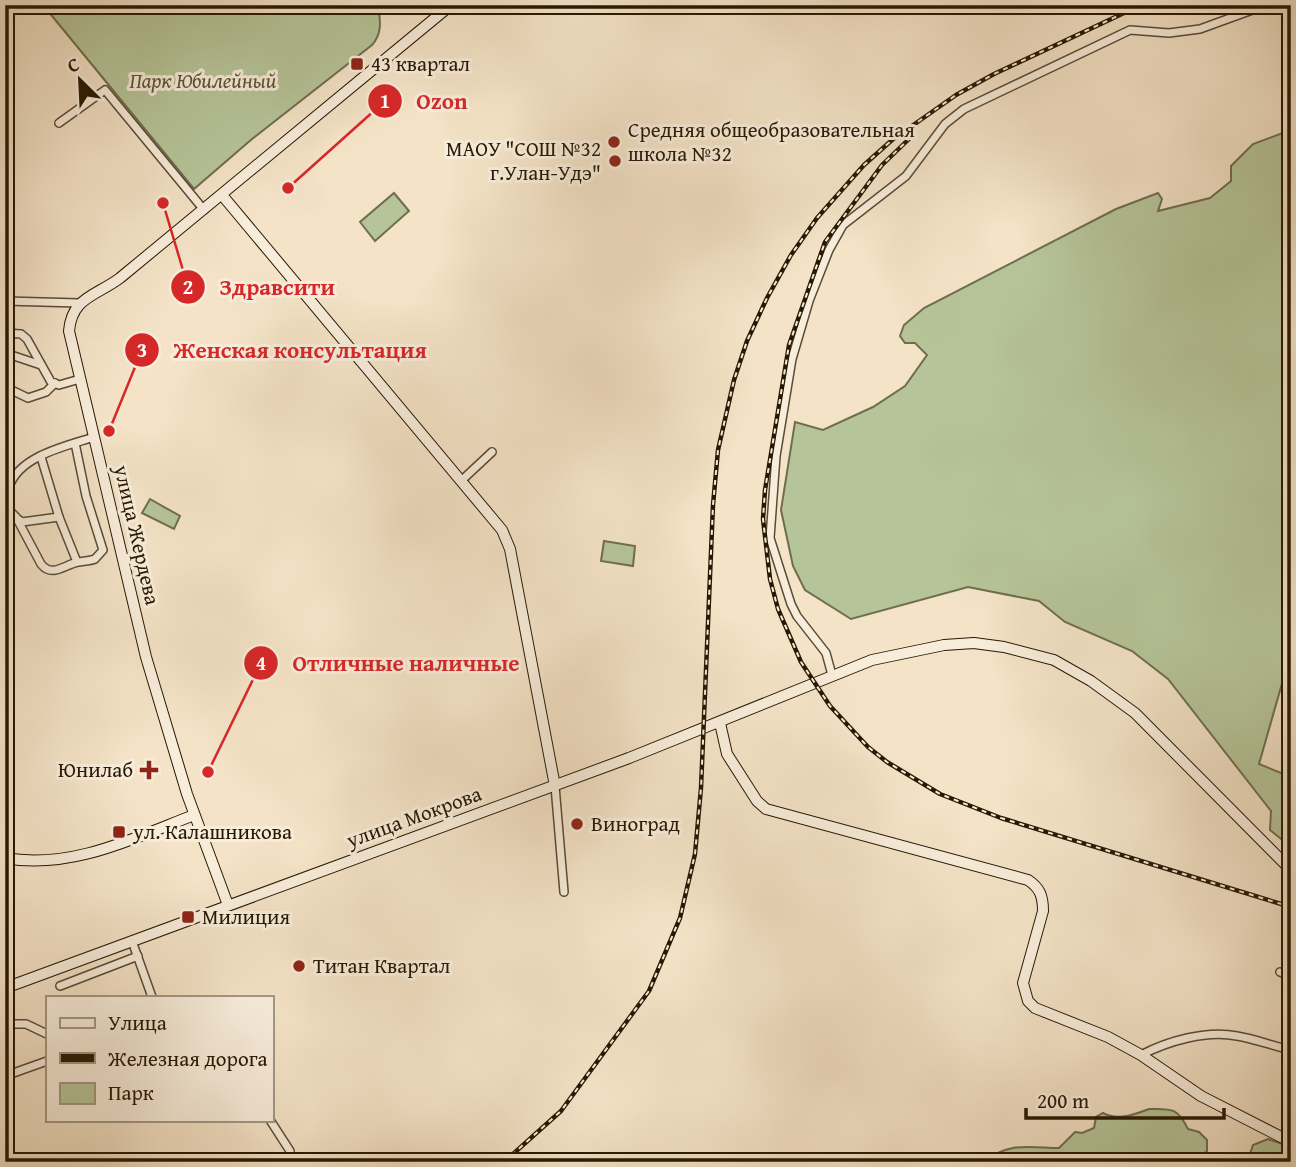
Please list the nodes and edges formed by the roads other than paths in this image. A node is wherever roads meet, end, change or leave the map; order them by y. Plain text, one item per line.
1 (451, 5) edge
2 (1266, 5) edge
3 (59, 123) dead end
4 (222, 195) junction
5 (204, 210) junction
6 (5, 301) edge
7 (79, 303) junction
8 (5, 333) edge
9 (5, 353) edge
10 (41, 366) junction
11 (80, 379) junction
12 (55, 383) junction
13 (5, 387) edge
14 (94, 437) junction
15 (75, 443) junction
16 (492, 452) dead end
17 (41, 457) junction
18 (461, 481) junction
19 (16, 517) junction
20 (59, 517) junction
21 (77, 562) junction
22 (832, 675) junction
23 (720, 723) junction
24 (555, 786) junction
25 (194, 815) junction
26 (5, 858) edge
27 (1291, 870) edge
28 (564, 892) dead end
29 (228, 905) junction
30 (132, 941) junction
31 (138, 956) junction
32 (1280, 972) dead end
33 (1291, 976) edge
34 (60, 986) dead end
35 (5, 988) edge
36 (152, 996) edge
37 (5, 1024) edge
38 (46, 1035) edge
39 (1291, 1050) edge
40 (1141, 1055) junction
41 (46, 1061) edge
42 (5, 1076) edge
43 (272, 1122) edge
44 (1291, 1142) edge
45 (290, 1151) dead end

1 - 4 main road
2 - 22 street
3 - 5 street
4 - 5 main road
4 - 18 main road
5 - 7 main road
6 - 7 street
7 - 11 main road, улица Жердева
8 - 10 street
9 - 10 street
10 - 12 street
11 - 12 street
11 - 14 main road, улица Жердева
12 - 13 street
14 - 15 street
14 - 25 main road, улица Жердева
15 - 17 street
15 - 21 street
16 - 18 street
17 - 19 street
17 - 20 street
18 - 24 main road
19 - 20 street
19 - 21 street
20 - 21 street
22 - 23 main road, улица Мокрова
22 - 27 main road, улица Мокрова
23 - 24 main road, улица Мокрова
23 - 40 main road
24 - 28 street
24 - 29 main road, улица Мокрова
25 - 26 main road
25 - 29 main road, улица Жердева
29 - 30 main road, улица Мокрова
30 - 31 street
30 - 35 main road, улица Мокрова
31 - 34 street
31 - 36 street
32 - 33 street
37 - 38 street
39 - 40 street
40 - 44 main road
41 - 42 street
43 - 45 street

